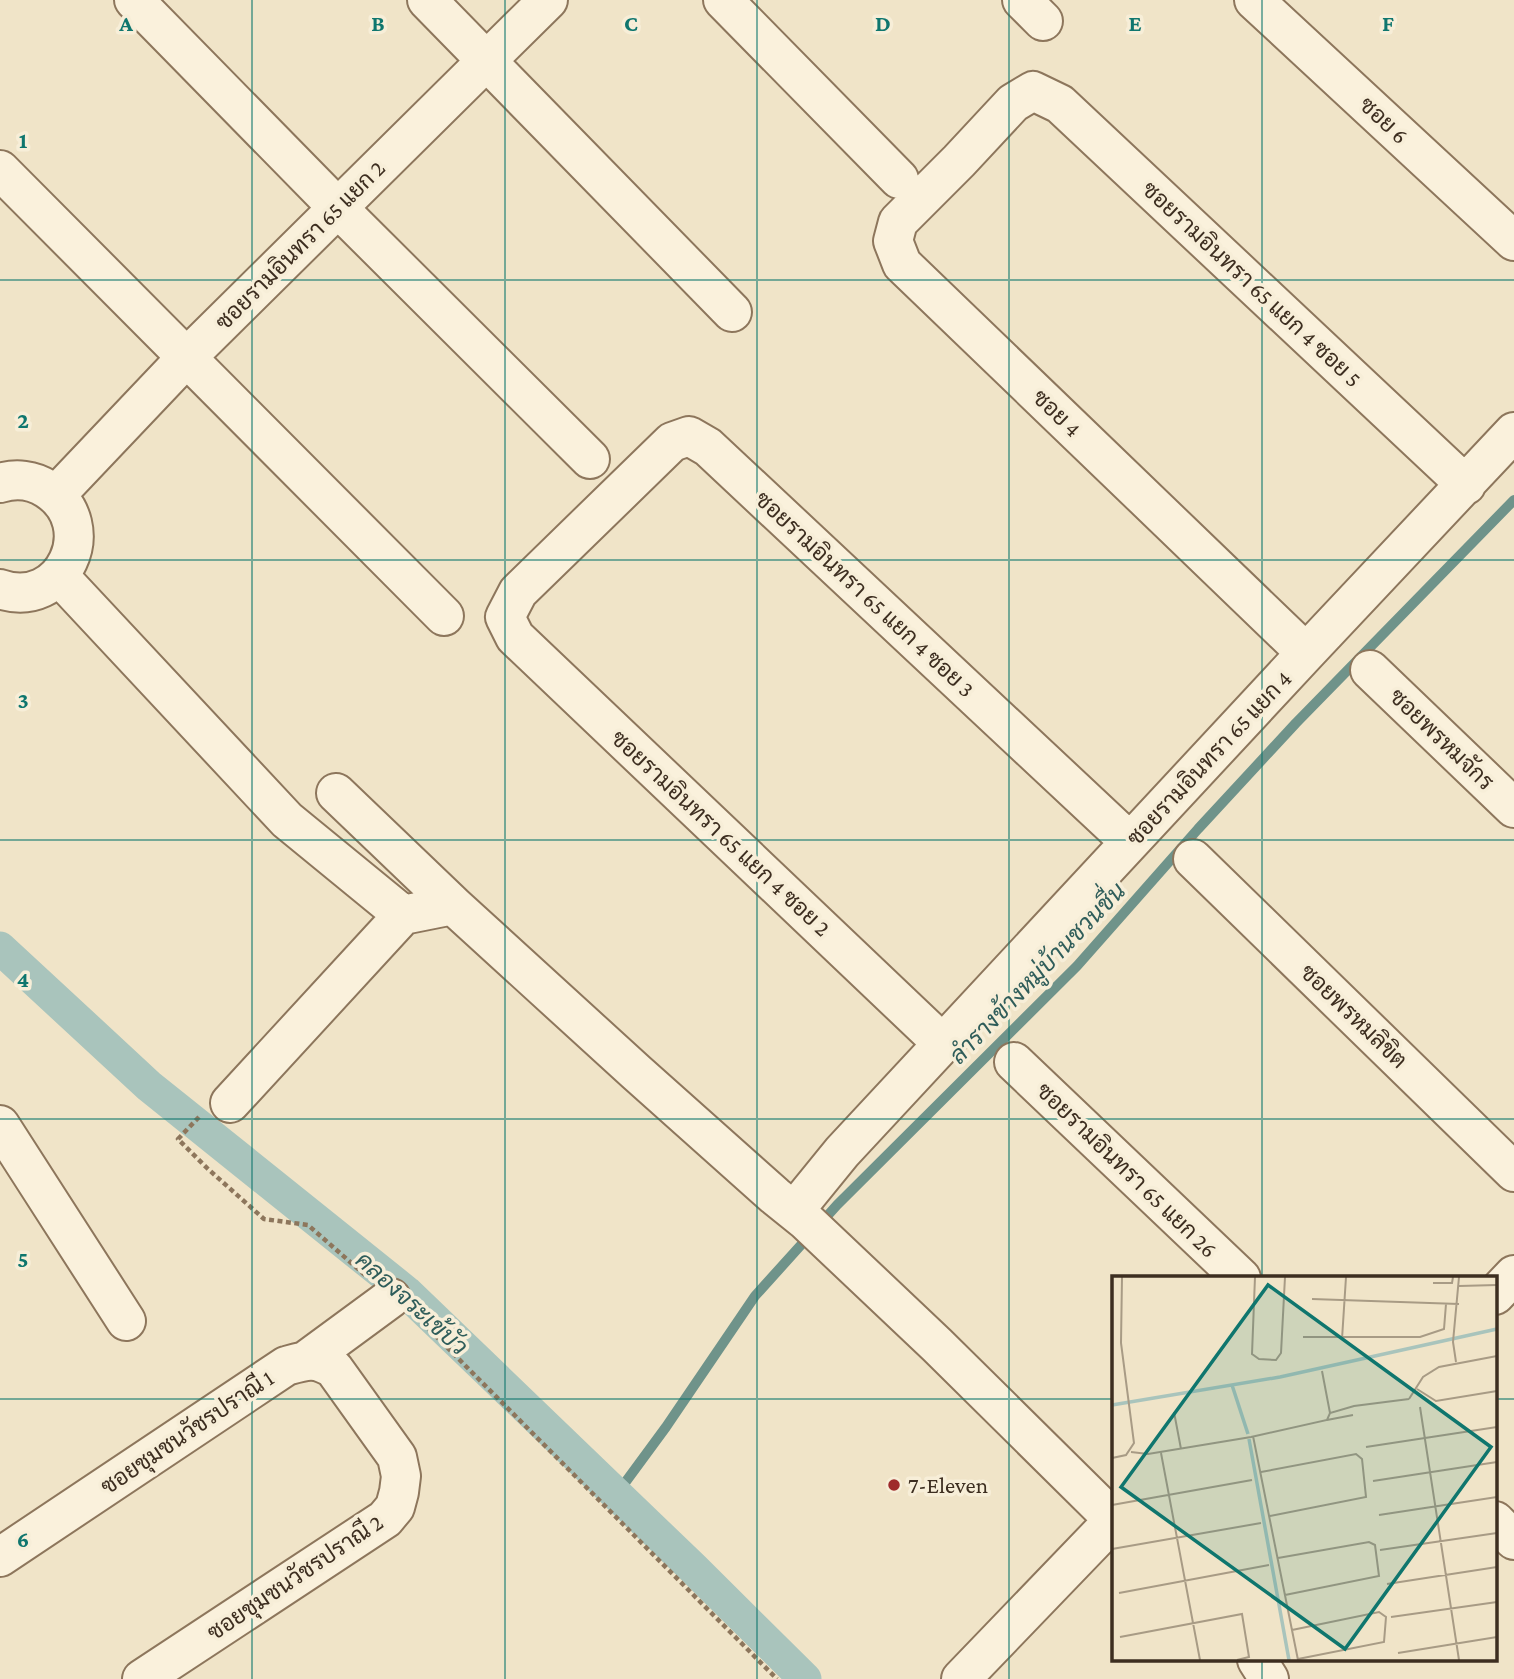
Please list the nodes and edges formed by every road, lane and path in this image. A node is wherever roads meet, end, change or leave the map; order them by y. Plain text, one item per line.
1 (134, 0) edge
2 (427, 0) edge
3 (548, 0) edge
4 (723, 0) edge
5 (1254, 0) edge
6 (486, 61) junction
7 (1033, 91) joint
8 (0, 170) edge
9 (899, 179) dead end
10 (338, 208) junction
11 (1514, 241) edge
12 (732, 312) dead end
13 (186, 358) junction
14 (1514, 432) edge
15 (590, 460) dead end
16 (0, 483) edge
17 (1465, 485) junction
18 (56, 495) junction
19 (58, 576) junction
20 (0, 589) edge
21 (444, 615) dead end
22 (505, 617) joint
23 (1306, 653) junction
24 (1370, 670) dead end
25 (336, 793) dead end
26 (1514, 808) edge
27 (1130, 842) junction
28 (1193, 859) dead end
29 (453, 905) junction
30 (403, 915) junction
31 (943, 1044) junction
32 (1014, 1062) dead end
33 (230, 1103) dead end
34 (0, 1125) edge
35 (178, 1139) dead end
36 (1514, 1172) edge
37 (810, 1225) junction
38 (1514, 1275) edge
39 (1239, 1276) edge
40 (1496, 1294) edge
41 (391, 1298) junction
42 (126, 1321) dead end
43 (308, 1359) junction
44 (1112, 1519) edge
45 (1112, 1521) edge
46 (1496, 1522) edge
47 (1514, 1540) edge
48 (0, 1557) edge
49 (1258, 1662) edge
50 (142, 1679) edge
51 (777, 1679) edge
52 (961, 1679) edge
53 (1269, 1679) edge

1 - 10 street
2 - 6 street
3 - 6 street, ซอยรามอินทรา 65 แยก 2
4 - 9 street
5 - 11 street, ซอย 6
6 - 10 street, ซอยรามอินทรา 65 แยก 2
6 - 12 street
7 - 17 street, ซอยรามอินทรา 65 แยก 4 ซอย 5
7 - 23 street, ซอย 4
8 - 13 street
10 - 13 street, ซอยรามอินทรา 65 แยก 2
10 - 15 street
13 - 18 street, ซอยรามอินทรา 65 แยก 2
13 - 21 street
14 - 17 street, ซอยรามอินทรา 65 แยก 4
16 - 18 street
17 - 23 street, ซอยรามอินทรา 65 แยก 4
18 - 19 street
19 - 20 street
19 - 30 street
22 - 27 street, ซอยรามอินทรา 65 แยก 4 ซอย 3
22 - 31 street, ซอยรามอินทรา 65 แยก 4 ซอย 2
23 - 27 street, ซอยรามอินทรา 65 แยก 4
24 - 26 street, ซอยพรหมจักร
25 - 29 street
27 - 31 street, ซอยรามอินทรา 65 แยก 4
28 - 36 street, ซอยพรหมลิขิต
29 - 30 street
29 - 37 street
30 - 33 street
31 - 37 street, ซอยรามอินทรา 65 แยก 4
32 - 39 street, ซอยรามอินทรา 65 แยก 26
34 - 42 street
35 - 41 path
37 - 44 street
38 - 40 street
41 - 43 street, ซอยชุมชนวัชรปราณี 1
41 - 51 path
43 - 48 street, ซอยชุมชนวัชรปราณี 1
43 - 50 street, ซอยชุมชนวัชรปราณี 2
45 - 52 street
46 - 47 street
49 - 53 street

